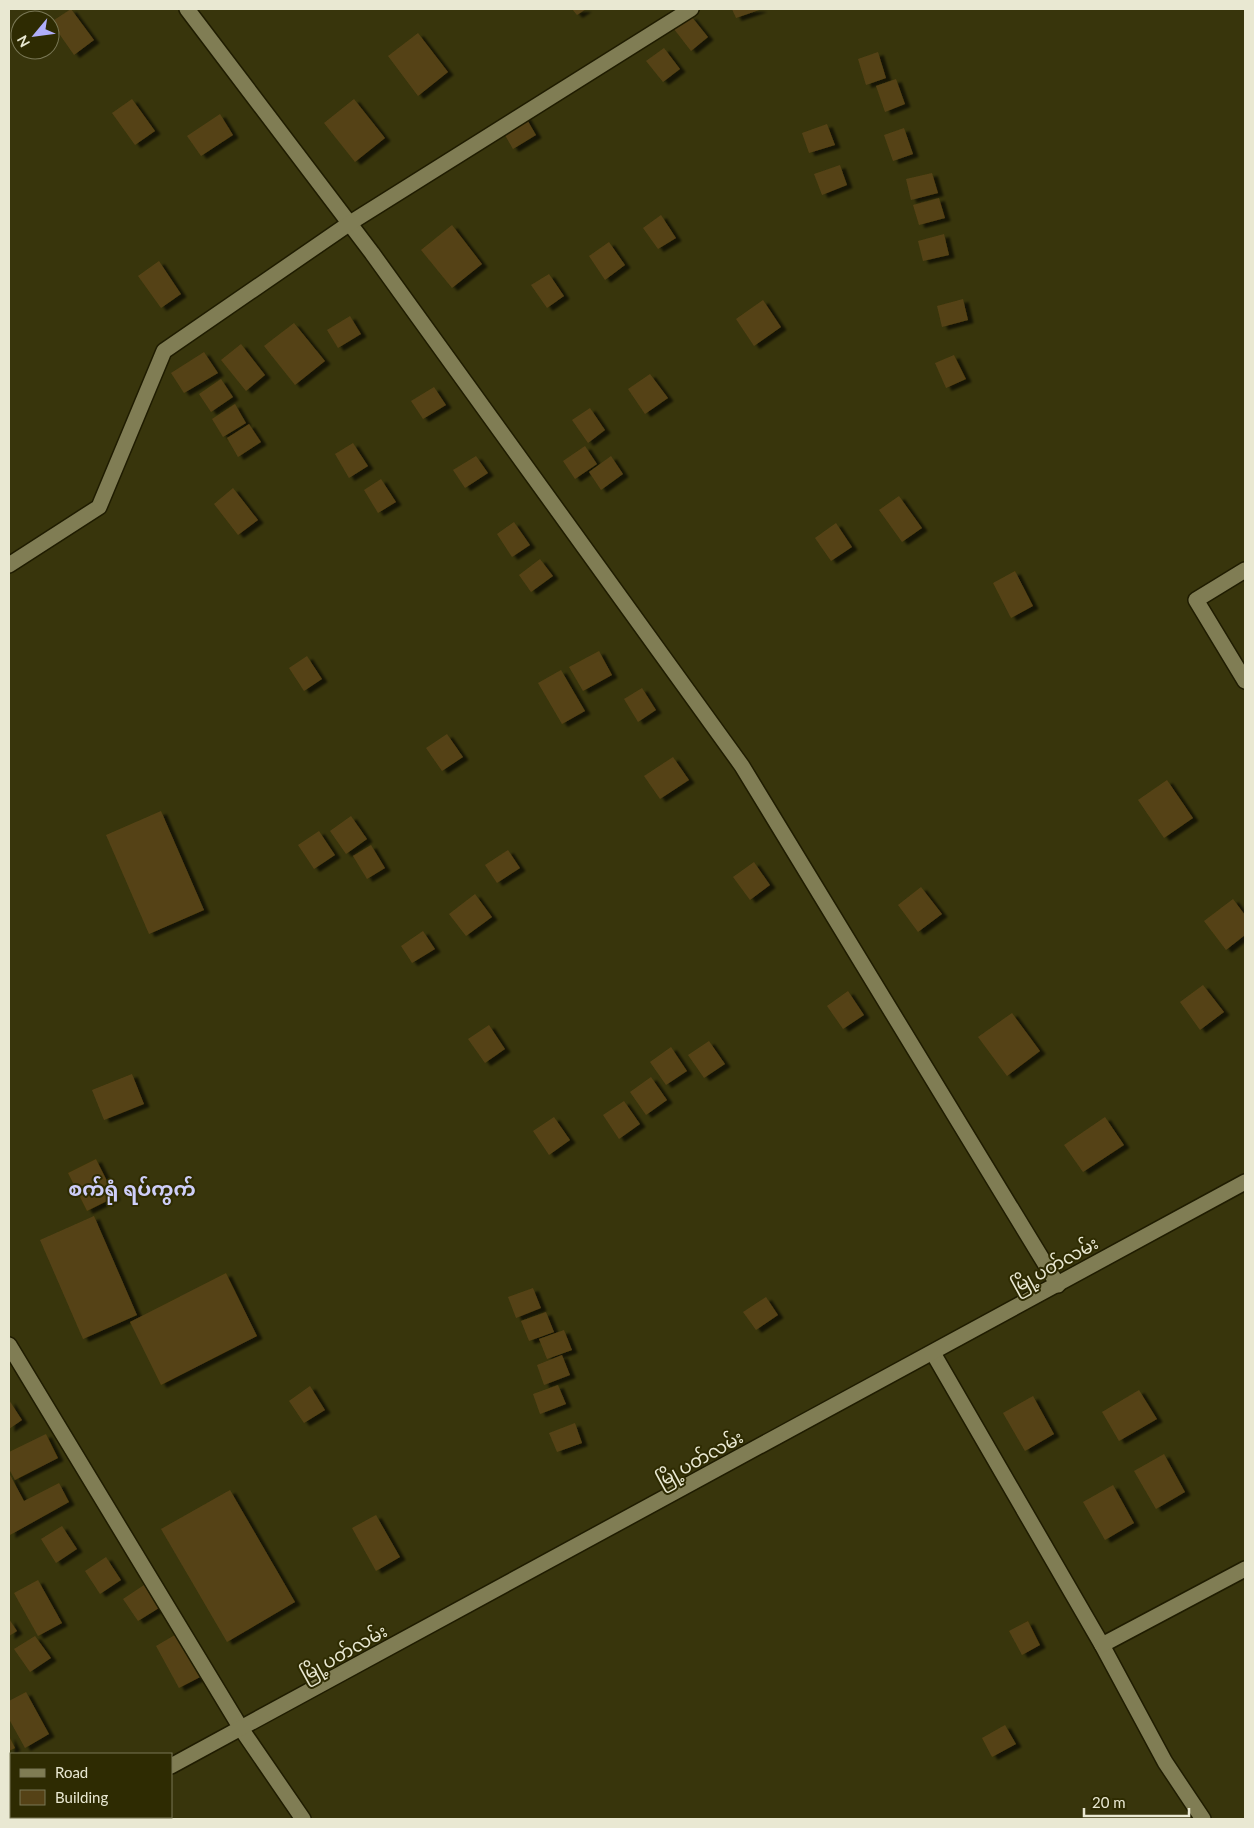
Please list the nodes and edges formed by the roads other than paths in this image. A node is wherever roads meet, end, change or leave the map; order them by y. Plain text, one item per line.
1 (187, 9) edge
2 (691, 9) edge
3 (350, 223) junction
4 (9, 565) edge
5 (1245, 570) edge
6 (1245, 681) edge
7 (1245, 1182) edge
8 (1058, 1285) junction
9 (9, 1345) edge
10 (933, 1353) junction
11 (1245, 1569) edge
12 (1102, 1645) junction
13 (242, 1730) junction
14 (172, 1765) edge
15 (303, 1819) edge
16 (1204, 1819) edge

1 - 3 street
2 - 3 street
3 - 4 street
3 - 8 street
5 - 6 street
7 - 8 street, မြို့ပတ်လမ်း
8 - 10 street, မြို့ပတ်လမ်း
9 - 13 street
10 - 12 street
10 - 13 street, မြို့ပတ်လမ်း
11 - 12 street
12 - 16 street
13 - 14 street, မြို့ပတ်လမ်း
13 - 15 street

